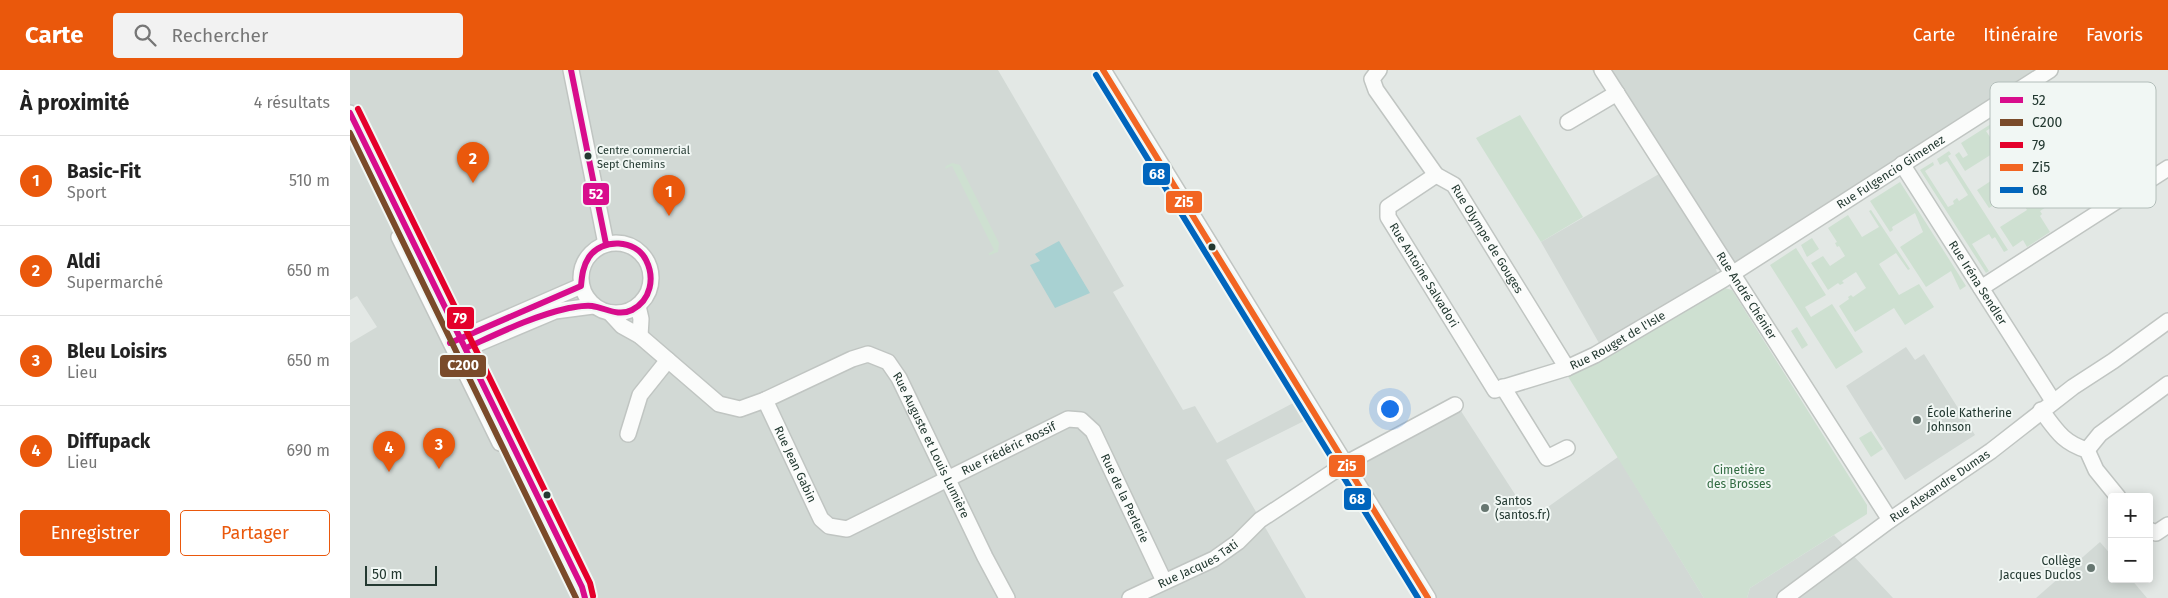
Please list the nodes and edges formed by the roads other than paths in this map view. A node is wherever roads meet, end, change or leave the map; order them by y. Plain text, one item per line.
1 (571, 70) edge
2 (1103, 70) edge
3 (1379, 70) edge
4 (1602, 70) edge
5 (2050, 70) edge
6 (2031, 82) edge
7 (1616, 93) junction
8 (1990, 108) edge
9 (350, 113) edge
10 (1568, 122) dead end
11 (352, 138) edge
12 (371, 157) junction
13 (1902, 164) junction
14 (2168, 168) edge
15 (1436, 175) junction
16 (2156, 176) edge
17 (2106, 208) edge
18 (606, 244) junction
19 (1732, 274) junction
20 (581, 286) junction
21 (1981, 288) junction
22 (593, 306) junction
23 (638, 306) junction
24 (610, 313) junction
25 (2168, 320) edge
26 (640, 336) junction
27 (458, 346) junction
28 (668, 360) junction
29 (1567, 368) junction
30 (2168, 384) edge
31 (1499, 389) junction
32 (765, 400) junction
33 (1455, 405) dead end
34 (2047, 406) junction
35 (1081, 420) joint
36 (628, 434) dead end
37 (1566, 448) dead end
38 (2087, 450) junction
39 (1345, 464) junction
40 (948, 480) junction
41 (2115, 493) edge
42 (1890, 520) junction
43 (2168, 524) edge
44 (829, 526) joint
45 (2153, 532) edge
46 (1164, 581) junction
47 (580, 598) edge
48 (585, 598) edge
49 (1007, 598) edge
50 (1130, 598) edge
51 (1428, 598) edge
52 (1785, 598) edge

1 - 18 street
2 - 39 street
3 - 15 street, Rue Olympe de Gouges
4 - 7 street, Rue André Chénier
5 - 6 street, Rue Fulgencio Gimenez
7 - 10 street
7 - 19 street, Rue André Chénier
8 - 13 street, Rue Fulgencio Gimenez
9 - 12 street
11 - 12 street
11 - 27 street
12 - 27 street
13 - 19 street, Rue Fulgencio Gimenez
13 - 21 street, Rue Iréna Sendler
14 - 16 street
15 - 29 street, Rue Olympe de Gouges
15 - 31 street, Rue Antoine Salvadori
17 - 21 street
18 - 20 street
18 - 23 street
19 - 29 street, Rue Rouget de l'Isle
19 - 42 street, Rue André Chénier
20 - 22 street
20 - 27 street
21 - 34 street, Rue Iréna Sendler
22 - 24 street
22 - 27 street
23 - 24 street
23 - 26 street
24 - 26 street, Rue Auguste et Louis Lumière
25 - 34 street, Rue Alexandre Dumas
26 - 28 street, Rue Auguste et Louis Lumière
27 - 47 street
27 - 48 street
28 - 32 street, Rue Auguste et Louis Lumière
28 - 36 street
29 - 31 street, Rue Rouget de l'Isle
30 - 38 street
31 - 37 street
32 - 40 street, Rue Auguste et Louis Lumière
32 - 44 street, Rue Jean Gabin
33 - 39 street
34 - 38 street, Rue Iréna Sendler
34 - 42 street, Rue Alexandre Dumas
35 - 40 street, Rue Frédéric Rossif
35 - 46 street, Rue de la Perlerie
38 - 41 street
39 - 46 street, Rue Jacques Tati
39 - 51 street
40 - 44 street, Rue Frédéric Rossif
40 - 49 street, Rue Auguste et Louis Lumière
42 - 52 street, Rue Alexandre Dumas
43 - 45 street
46 - 50 street, Rue Jacques Tati

